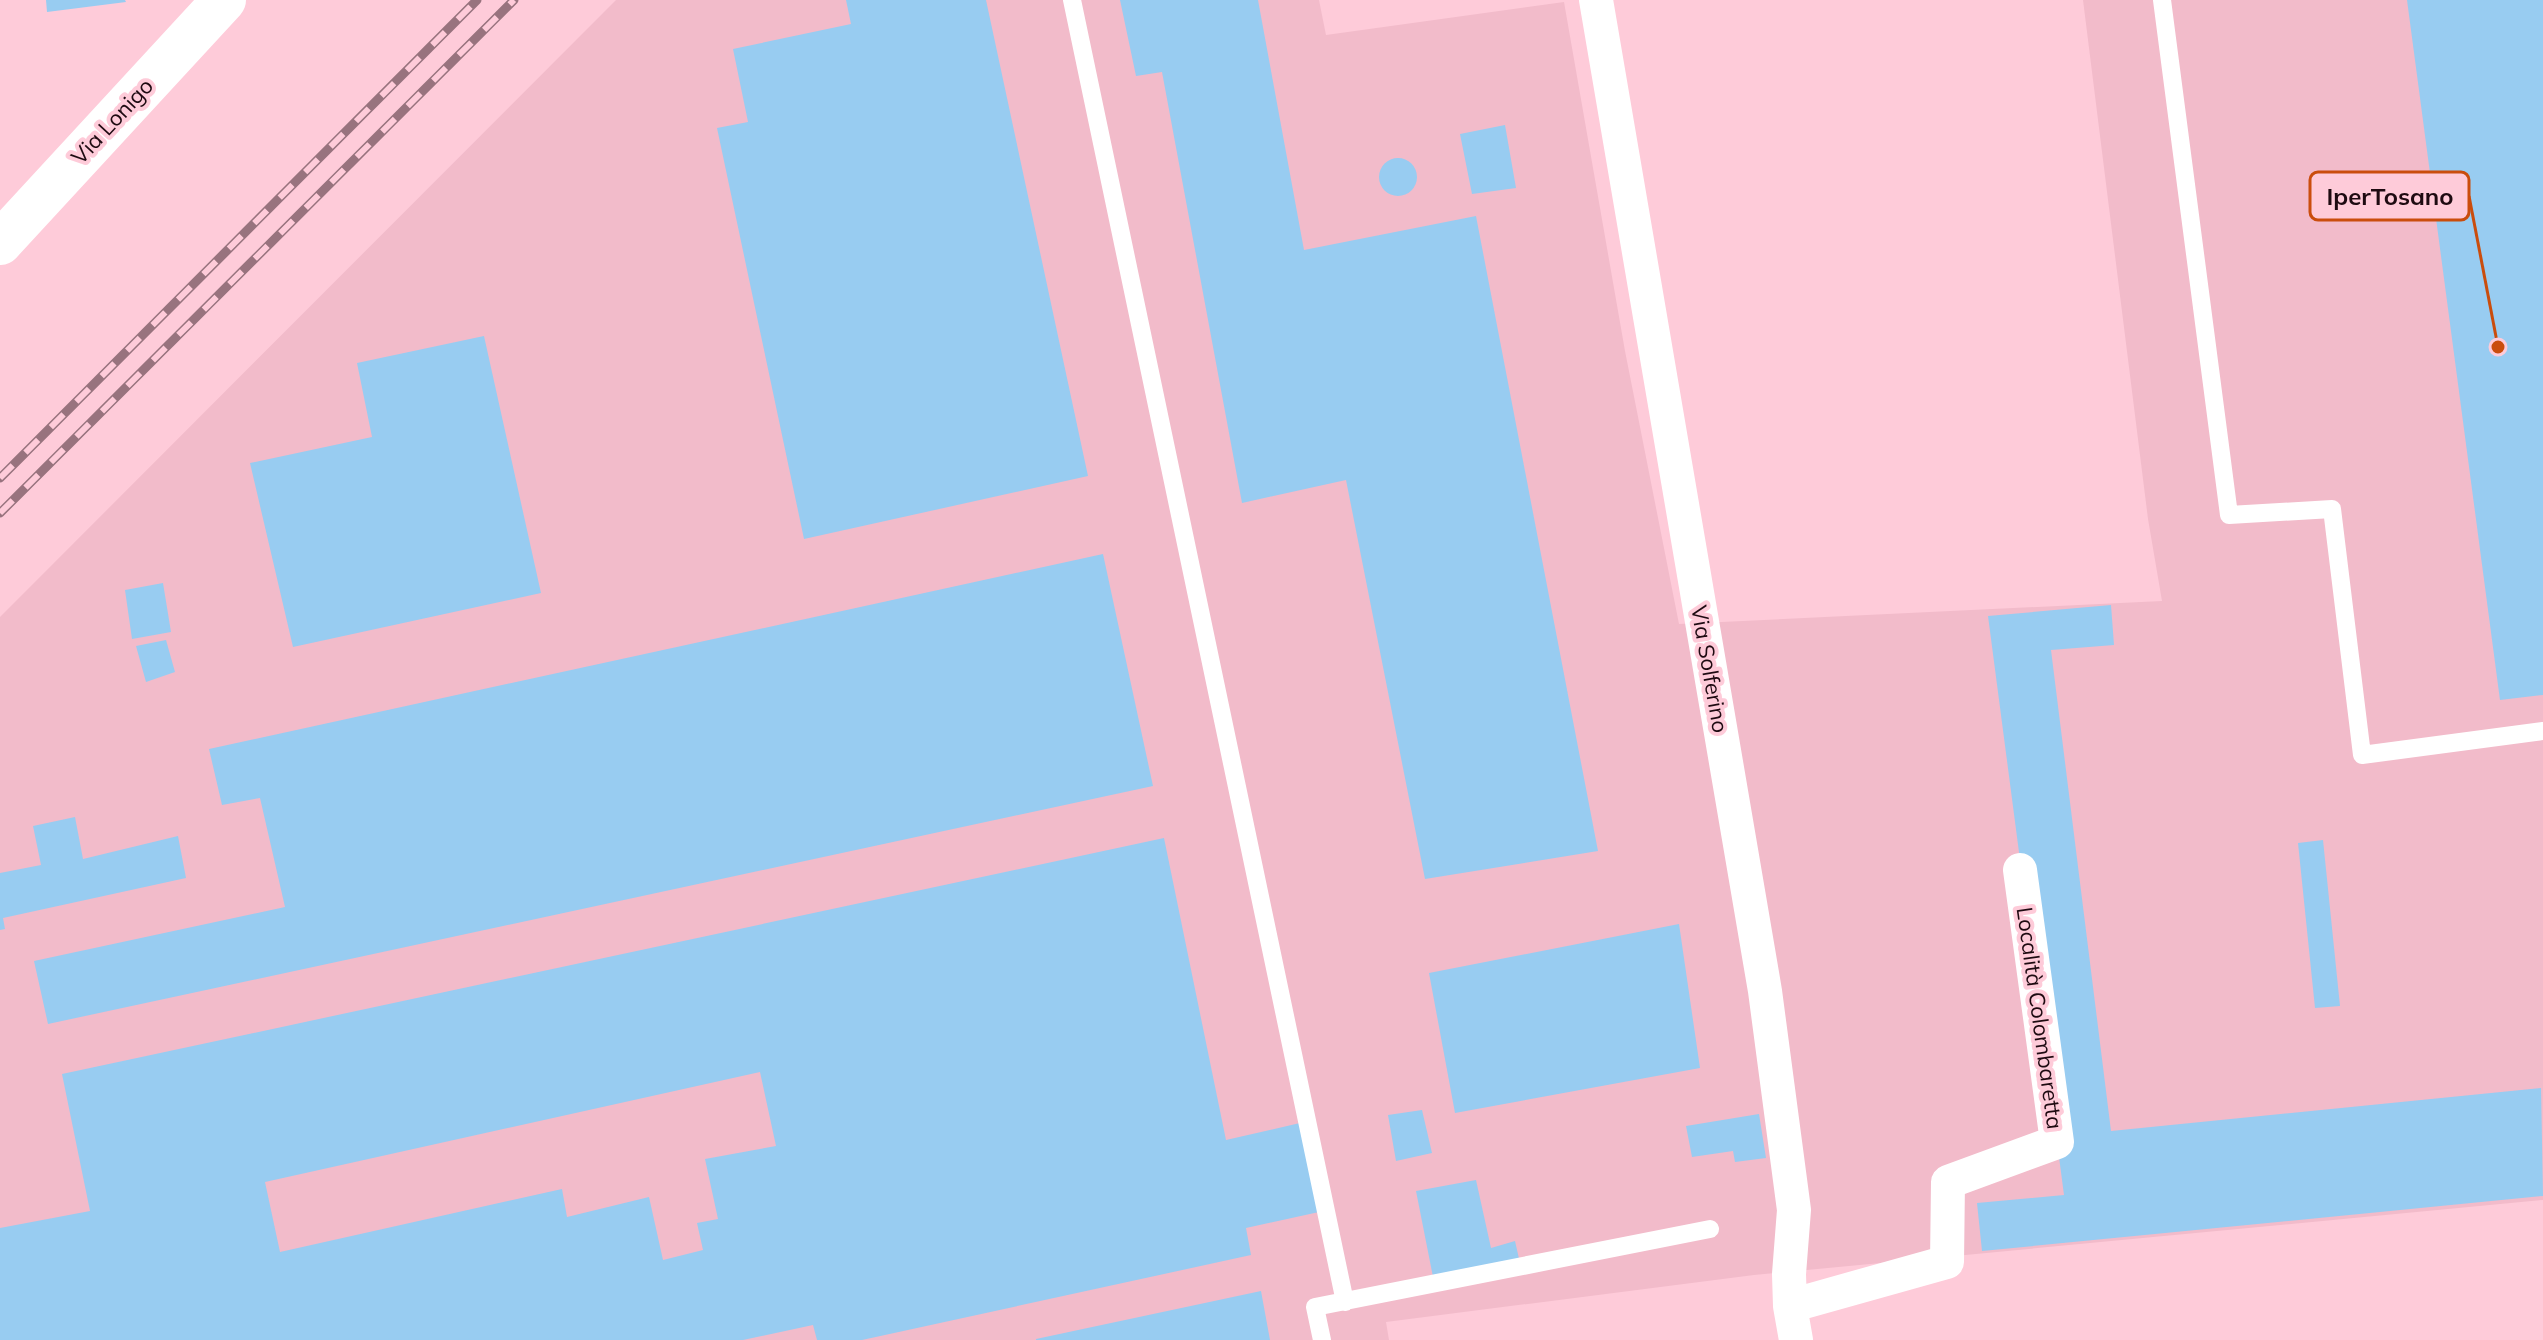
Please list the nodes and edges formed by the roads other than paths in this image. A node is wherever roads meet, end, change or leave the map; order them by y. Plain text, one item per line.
1 (224, 0) edge
2 (1072, 0) edge
3 (1596, 0) edge
4 (2162, 0) edge
5 (0, 243) edge
6 (2543, 731) edge
7 (2020, 870) dead end
8 (1710, 1229) dead end
9 (1345, 1302) junction
10 (1790, 1306) junction
11 (1322, 1340) edge
12 (1796, 1340) edge

1 - 5 main road, Via Lonigo
2 - 9 lane
3 - 10 street, Via Solferino
4 - 6 lane
7 - 10 street, Località Colombaretta
8 - 9 lane
9 - 11 lane
10 - 12 street, Via Solferino

